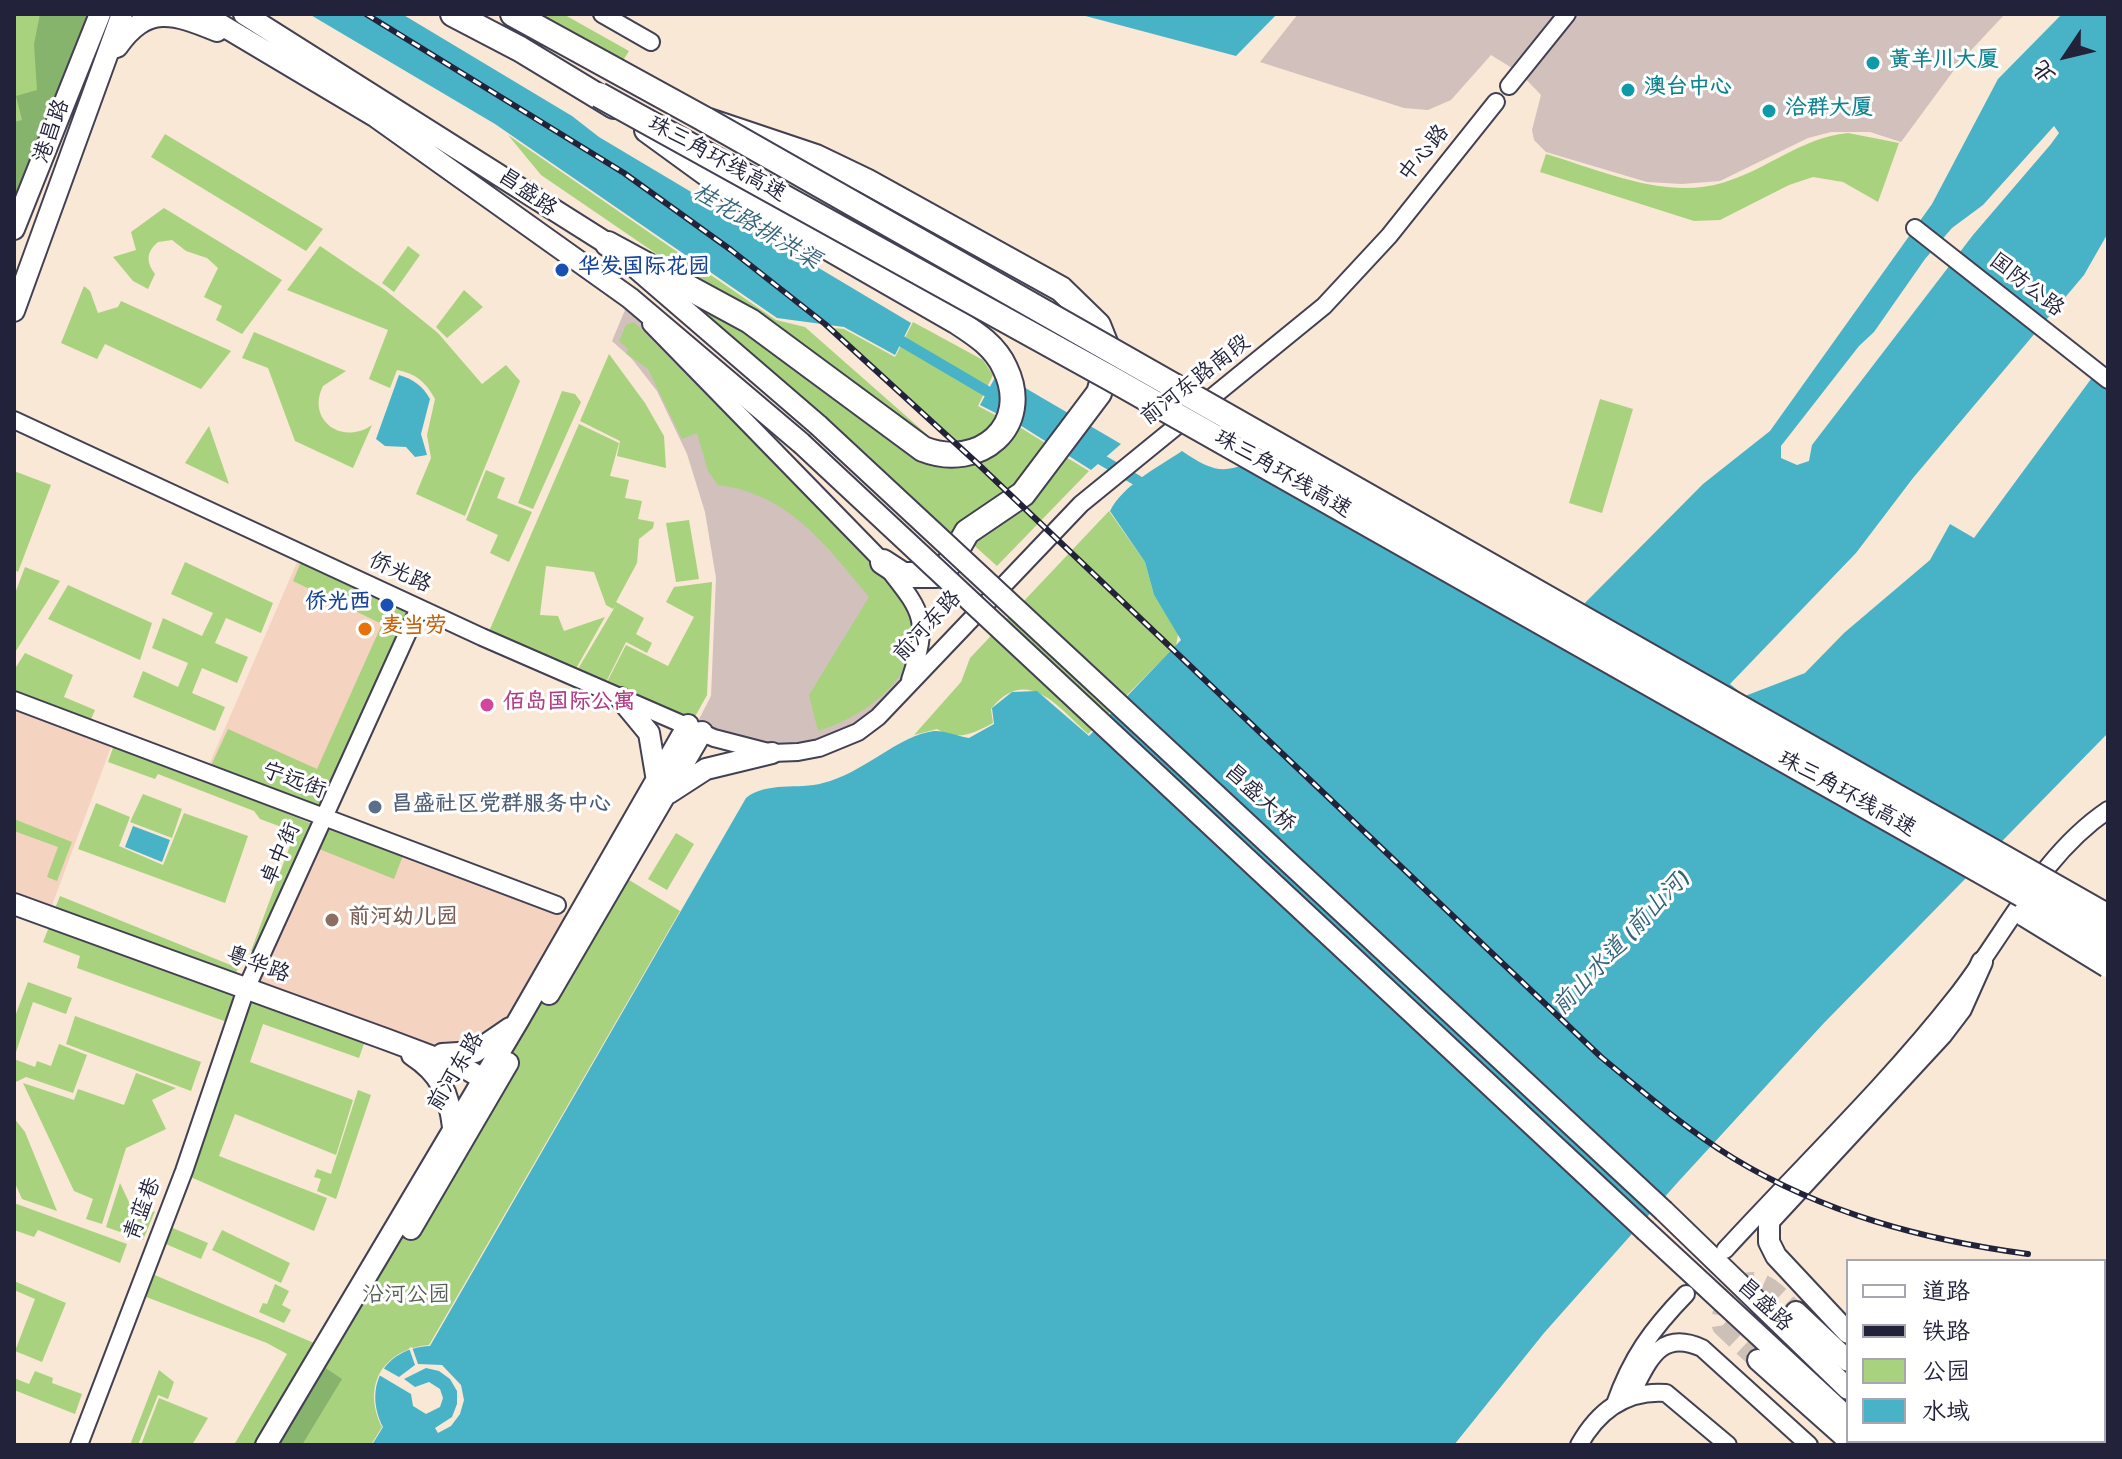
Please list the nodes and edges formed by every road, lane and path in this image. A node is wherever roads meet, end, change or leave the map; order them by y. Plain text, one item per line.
1 (92, 14) edge
2 (100, 14) edge
3 (122, 14) edge
4 (203, 14) edge
5 (244, 14) edge
6 (453, 14) edge
7 (602, 14) edge
8 (1567, 14) edge
9 (524, 19) edge
10 (651, 42) dead end
11 (263, 50) junction
12 (84, 54) junction
13 (105, 63) junction
14 (1509, 86) dead end
15 (599, 95) junction
16 (1496, 102) dead end
17 (706, 120) junction
18 (1915, 228) dead end
19 (14, 229) edge
20 (1389, 236) joint
21 (608, 244) junction
22 (630, 298) junction
23 (14, 311) edge
24 (2108, 380) edge
25 (14, 420) edge
26 (818, 425) joint
27 (1026, 558) joint
28 (883, 562) junction
29 (419, 608) junction
30 (909, 685) junction
31 (620, 698) junction
32 (14, 700) edge
33 (695, 728) junction
34 (772, 753) junction
35 (662, 788) junction
36 (1855, 788) junction
37 (2108, 810) edge
38 (324, 818) junction
39 (585, 902) junction
40 (2108, 903) edge
41 (14, 904) edge
42 (557, 905) junction
43 (2108, 917) edge
44 (567, 935) junction
45 (2108, 943) edge
46 (1982, 962) junction
47 (2108, 965) edge
48 (246, 989) junction
49 (518, 1021) junction
50 (388, 1040) junction
51 (483, 1079) junction
52 (453, 1127) junction
53 (1664, 1211) joint
54 (1725, 1250) dead end
55 (1686, 1294) dead end
56 (1796, 1312) tunnel mouth
57 (1846, 1331) edge
58 (1846, 1359) edge
59 (1758, 1360) tunnel mouth
60 (1846, 1387) edge
61 (1630, 1396) junction
62 (1615, 1404) junction
63 (1846, 1416) edge
64 (1846, 1438) edge
65 (79, 1445) edge
66 (266, 1445) edge
67 (281, 1445) edge
68 (1579, 1445) edge
69 (1728, 1445) edge
70 (1809, 1445) edge

1 - 12 main road
2 - 12 main road, 港昌路
3 - 13 main road, 港昌路
4 - 11 main road, 昌盛路
5 - 21 main road, 昌盛路
6 - 15 highway, 珠三角环线高速
7 - 10 street
8 - 14 street
9 - 17 highway, 珠三角环线高速
11 - 13 main road
11 - 22 main road, 昌盛路
12 - 19 main road, 港昌路
13 - 23 main road, 港昌路
15 - 21 highway, bridge
15 - 36 highway, 珠三角环线高速, bridge
16 - 20 street, 中心路
17 - 28 highway, bridge
17 - 36 highway, 珠三角环线高速, bridge
18 - 24 street, 国防公路
20 - 27 street, 前河东路南段
21 - 26 main road, 昌盛路
22 - 28 street
22 - 63 main road, 昌盛路, bridge
25 - 29 street, 侨光路
26 - 53 main road, 昌盛大桥, bridge
27 - 30 street, 前河东路
28 - 30 street
29 - 31 street, 侨光路
29 - 38 street, 卓中街
30 - 34 street, 前河东路
31 - 33 street, 侨光路
31 - 35 main road
32 - 38 street, 宁远街
33 - 34 street, 侨光路
33 - 35 main road, 前河东路
34 - 35 main road
35 - 39 main road, 前河东路
35 - 67 main road, 前河东路
36 - 40 highway, bridge
36 - 43 highway, 珠三角环线高速, bridge
36 - 45 highway, 珠三角环线高速, bridge
36 - 47 highway, bridge
37 - 46 street
38 - 42 street, 宁远街
38 - 48 street, 卓中街
39 - 42 street
39 - 44 main road, 前河东路
41 - 48 main road, 粤华路
42 - 44 street
44 - 49 main road, 前河东路
46 - 54 street
46 - 57 main road
48 - 50 main road, 粤华路
48 - 65 street, 青蓝巷
49 - 50 main road
49 - 51 main road, 前河东路
50 - 51 main road, 粤华路
50 - 52 main road
51 - 52 main road, 前河东路
52 - 66 main road, 前河东路
53 - 60 main road, 昌盛路
55 - 62 street
56 - 58 main road
59 - 64 main road
61 - 62 street
61 - 69 street
61 - 70 street
62 - 68 street

